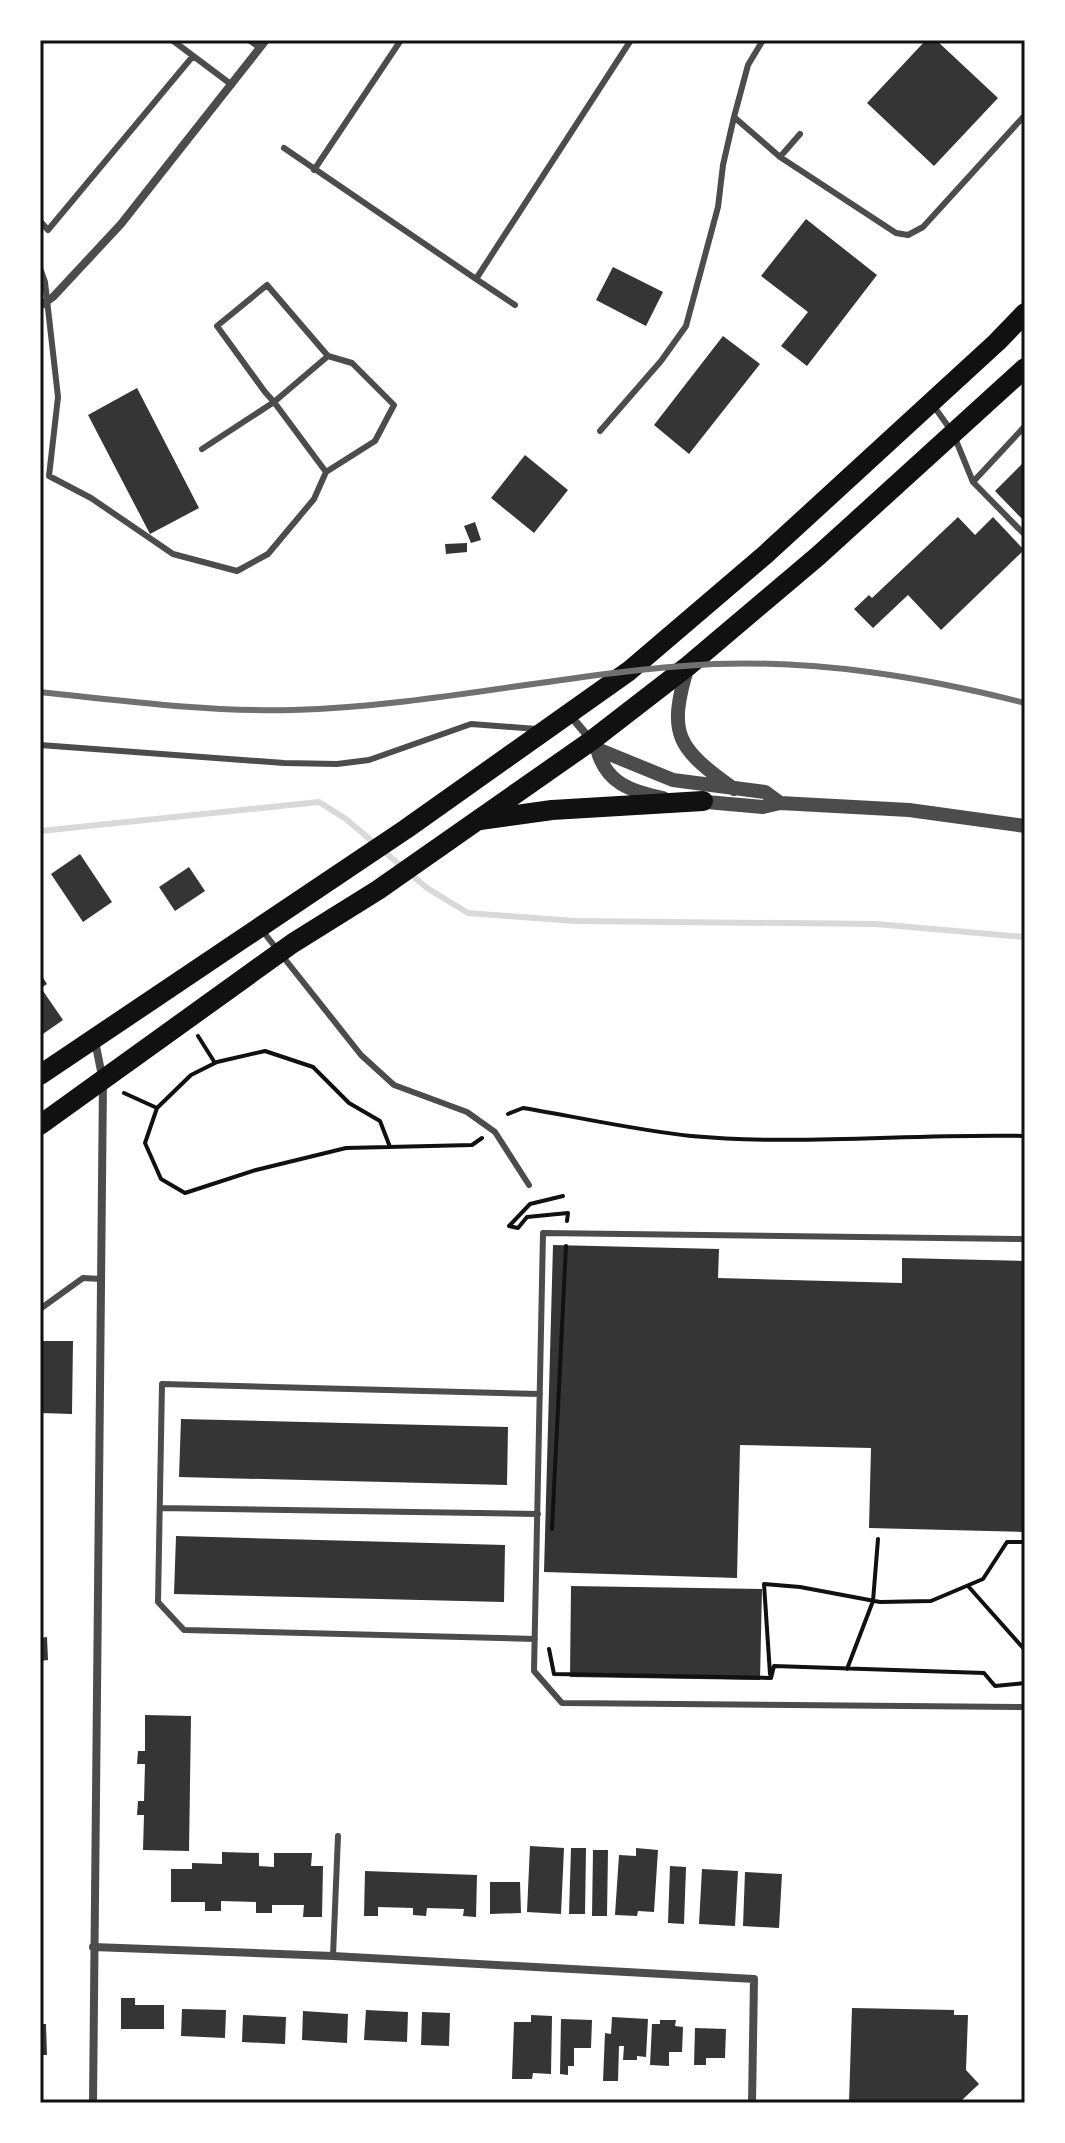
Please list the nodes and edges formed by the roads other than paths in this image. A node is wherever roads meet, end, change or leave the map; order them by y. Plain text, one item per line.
1 (172, 40) edge
2 (249, 40) edge
3 (401, 40) edge
4 (631, 40) edge
5 (763, 40) edge
6 (263, 44) edge
7 (193, 56) junction
8 (232, 85) junction
9 (1025, 115) edge
10 (734, 117) junction
11 (800, 134) dead end
12 (284, 148) dead end
13 (780, 157) junction
14 (314, 170) junction
15 (40, 221) edge
16 (40, 268) edge
17 (476, 279) junction
18 (44, 304) edge
19 (515, 305) dead end
20 (1025, 313) edge
21 (328, 356) junction
22 (1025, 368) edge
23 (274, 402) junction
24 (931, 402) junction
25 (1025, 426) edge
26 (600, 431) dead end
27 (954, 435) junction
28 (202, 449) dead end
29 (326, 472) junction
30 (973, 482) junction
31 (1025, 535) edge
32 (688, 666) junction
33 (568, 714) junction
34 (545, 730) junction
35 (40, 745) edge
36 (594, 745) junction
37 (735, 789) junction
38 (703, 801) junction
39 (780, 803) junction
40 (476, 820) junction
41 (1025, 826) edge
42 (259, 926) junction
43 (280, 953) junction
44 (94, 1037) junction
45 (40, 1075) edge
46 (103, 1081) junction
47 (40, 1125) edge
48 (529, 1185) dead end
49 (1025, 1239) edge
50 (101, 1279) junction
51 (40, 1309) edge
52 (540, 1394) junction
53 (160, 1508) junction
54 (538, 1514) junction
55 (535, 1639) junction
56 (1025, 1707) edge
57 (338, 1836) dead end
58 (93, 1947) junction
59 (333, 1956) junction
60 (93, 2103) edge
61 (752, 2103) edge

1 - 7 lane
2 - 6 lane
3 - 14 lane
4 - 17 lane
5 - 10 lane
6 - 8 street
7 - 8 lane
7 - 15 lane
8 - 18 street
9 - 13 lane
10 - 13 lane
10 - 26 lane
11 - 13 lane
12 - 14 lane
14 - 17 lane
16 - 18 lane
17 - 19 lane
18 - 29 lane
20 - 24 main road
21 - 23 lane
21 - 23 lane
21 - 29 lane
22 - 27 main road
23 - 28 lane
23 - 29 lane
24 - 27 lane
24 - 33 main road
25 - 30 lane
27 - 30 lane
27 - 32 main road
30 - 31 lane
32 - 36 main road
32 - 37 street
33 - 34 main road
33 - 36 street
34 - 35 lane
34 - 42 main road
36 - 37 street
36 - 38 street
36 - 40 main road
37 - 39 street
38 - 39 street
38 - 40 main road
39 - 41 street
40 - 43 main road
42 - 43 lane
42 - 44 main road
43 - 46 main road
43 - 48 lane
44 - 45 main road
44 - 46 street
46 - 47 main road
46 - 50 street
49 - 52 lane
50 - 51 lane
50 - 58 street
52 - 53 lane
52 - 54 lane
53 - 54 lane
53 - 55 lane
54 - 55 lane
55 - 56 lane
57 - 59 lane
58 - 59 street
58 - 60 street
59 - 61 street

